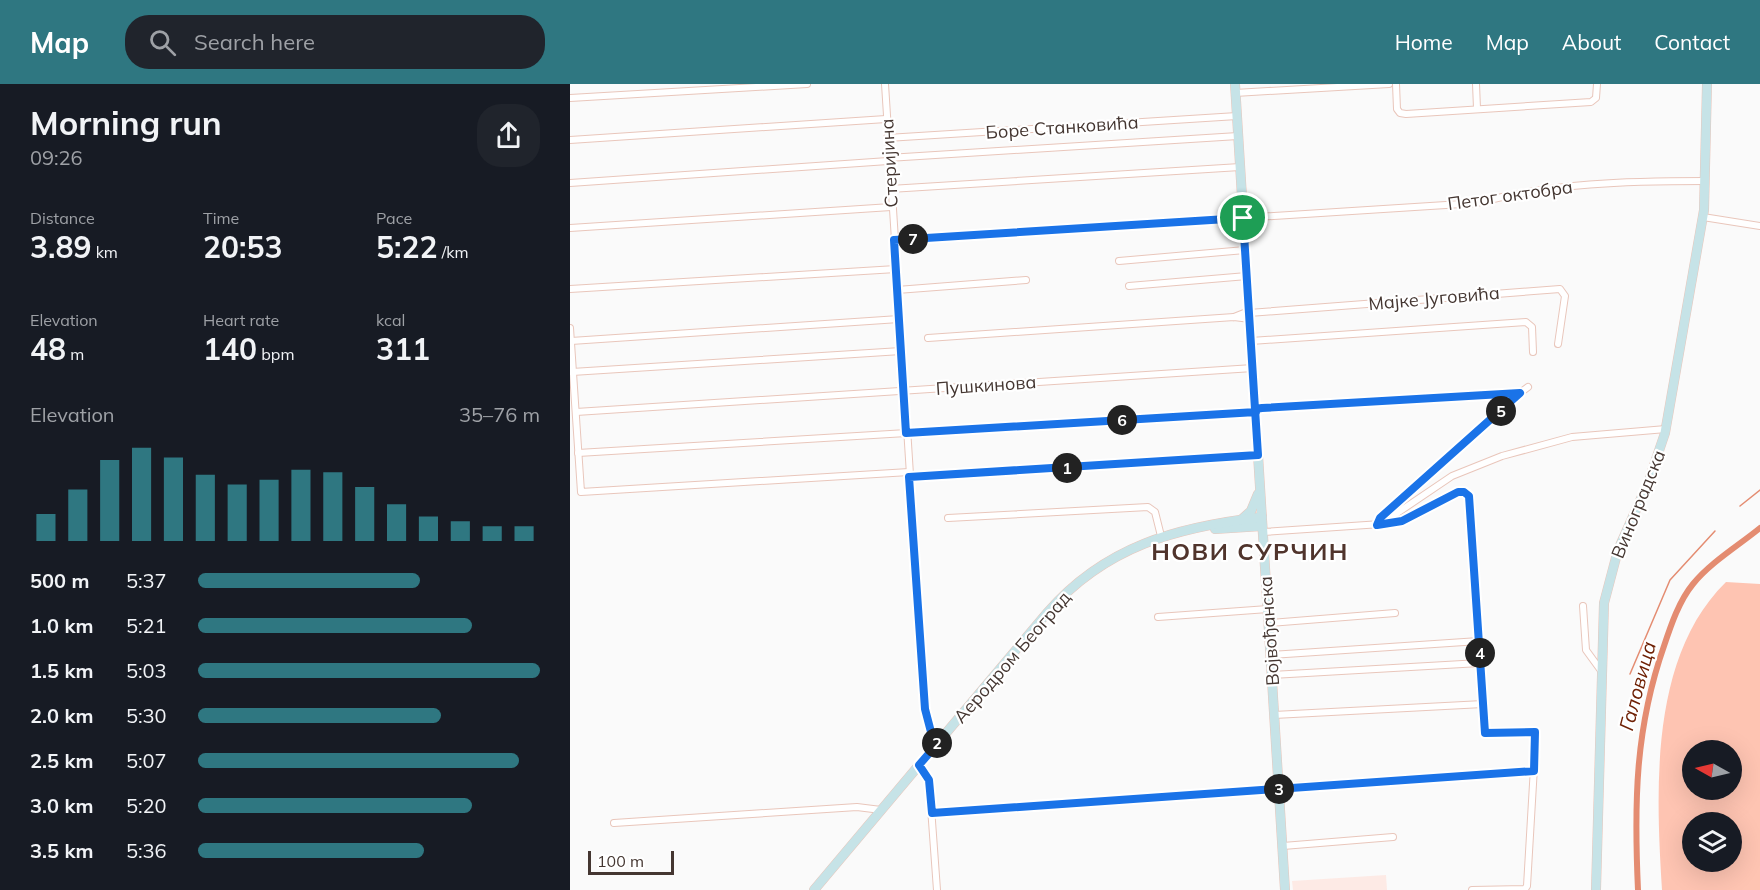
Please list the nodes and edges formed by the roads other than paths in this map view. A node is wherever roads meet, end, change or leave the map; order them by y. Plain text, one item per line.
1 (807, 84) edge
2 (885, 84) edge
3 (893, 84) edge
4 (1389, 84) edge
5 (1395, 84) edge
6 (1476, 84) edge
7 (1598, 84) edge
8 (1707, 84) edge
9 (1347, 85) edge
10 (1235, 89) edge
11 (570, 98) edge
12 (1477, 108) junction
13 (1237, 116) junction
14 (886, 119) junction
15 (1238, 136) junction
16 (887, 138) junction
17 (570, 140) edge
18 (888, 160) junction
19 (1240, 167) junction
20 (1705, 181) junction
21 (570, 183) edge
22 (890, 189) junction
23 (891, 207) junction
24 (1703, 217) junction
25 (1243, 218) junction
26 (1760, 226) edge
27 (570, 228) edge
28 (894, 240) junction
29 (1245, 250) junction
30 (1119, 261) dead end
31 (896, 269) junction
32 (1247, 276) junction
33 (1026, 280) dead end
34 (1129, 286) dead end
35 (570, 289) edge
36 (897, 290) junction
37 (1249, 314) junction
38 (899, 319) junction
39 (570, 328) edge
40 (928, 338) dead end
41 (571, 341) edge
42 (1251, 341) junction
43 (1558, 344) dead end
44 (901, 351) junction
45 (1533, 352) dead end
46 (1253, 368) junction
47 (572, 372) junction
48 (1528, 387) dead end
49 (904, 390) junction
50 (1520, 393) junction
51 (1255, 410) junction
52 (576, 412) junction
53 (1666, 429) junction
54 (906, 433) junction
55 (578, 453) junction
56 (1258, 455) junction
57 (909, 474) junction
58 (1260, 489) junction
59 (948, 519) dead end
60 (1242, 519) junction
61 (1384, 523) junction
62 (1262, 525) junction
63 (1377, 525) junction
64 (1198, 528) junction
65 (1161, 536) junction
66 (1583, 606) dead end
67 (1268, 609) junction
68 (1395, 613) dead end
69 (1158, 617) dead end
70 (1269, 623) junction
71 (1479, 641) junction
72 (1270, 655) junction
73 (1480, 663) junction
74 (1603, 673) junction
75 (1272, 675) junction
76 (1483, 704) junction
77 (1274, 715) junction
78 (938, 743) junction
79 (919, 765) junction
80 (1534, 771) junction
81 (1279, 789) junction
82 (881, 810) junction
83 (932, 813) junction
84 (614, 823) dead end
85 (1393, 837) dead end
86 (1283, 846) junction
87 (814, 890) edge
88 (936, 890) edge
89 (1285, 890) edge
90 (1472, 890) edge
91 (1596, 890) edge

1 - 11 street
2 - 3 street
2 - 14 street, Стеријина
4 - 9 street
5 - 12 street
6 - 12 street
7 - 12 street
8 - 20 street, Виноградска
9 - 10 street
10 - 13 street, Војвођанска
13 - 15 street, Војвођанска
13 - 16 street, Боре Станковића
14 - 16 street, Стеријина
14 - 17 street
15 - 18 street
15 - 19 street, Војвођанска
16 - 18 street, Стеријина
18 - 21 street
18 - 22 street, Стеријина
19 - 22 street
19 - 25 street, Војвођанска
20 - 24 street, Виноградска
20 - 25 street, Петог октобра
22 - 23 street, Стеријина
23 - 27 street
23 - 28 street, Стеријина
24 - 26 street
24 - 53 street, Виноградска
25 - 28 street, Петог октобра
25 - 29 street, Војвођанска
28 - 31 street, Стеријина
29 - 30 street
29 - 32 street, Војвођанска
31 - 35 street
31 - 36 street, Стеријина
32 - 34 street
32 - 37 street, Војвођанска
33 - 36 street
36 - 38 street, Стеријина
37 - 40 street
37 - 42 street, Војвођанска
37 - 43 street, Мајке Југовића
38 - 41 street
38 - 44 street, Стеријина
39 - 41 street
41 - 47 street
42 - 45 street
42 - 46 street, Војвођанска
44 - 47 street
44 - 49 street, Стеријина
46 - 49 street, Пушкинова
46 - 51 street, Војвођанска
47 - 52 street
48 - 50 street
49 - 52 street, Пушкинова
49 - 54 street, Стеријина
50 - 51 street
50 - 63 street
51 - 54 street
51 - 56 street, Војвођанска
52 - 55 street
53 - 61 street
53 - 74 street, Виноградска
54 - 55 street
54 - 57 street, Стеријина
55 - 57 street
56 - 57 street
56 - 58 street, Војвођанска
57 - 78 street, Стеријина
58 - 60 street
58 - 62 street, Војвођанска
59 - 65 street
60 - 62 street, Аеродром Београд
60 - 64 street, Аеродром Београд
61 - 63 street
61 - 71 street
62 - 63 street
62 - 64 street, Аеродром Београд
62 - 67 street, Војвођанска
64 - 65 street, Аеродром Београд
65 - 78 street, Аеродром Београд
66 - 74 street
67 - 69 street
67 - 70 street, Војвођанска
68 - 70 street
70 - 72 street, Војвођанска
71 - 72 street
71 - 73 street
72 - 75 street, Војвођанска
73 - 75 street
73 - 76 street
74 - 91 street, Виноградска
75 - 77 street, Војвођанска
76 - 77 street
76 - 80 street
77 - 81 street, Војвођанска
78 - 79 street, Аеродром Београд
79 - 82 street, Аеродром Београд
79 - 83 street
80 - 81 street
80 - 90 street
81 - 83 street
81 - 86 street, Војвођанска
82 - 84 street
82 - 87 street, Аеродром Београд
83 - 88 street
85 - 86 street
86 - 89 street, Војвођанска

